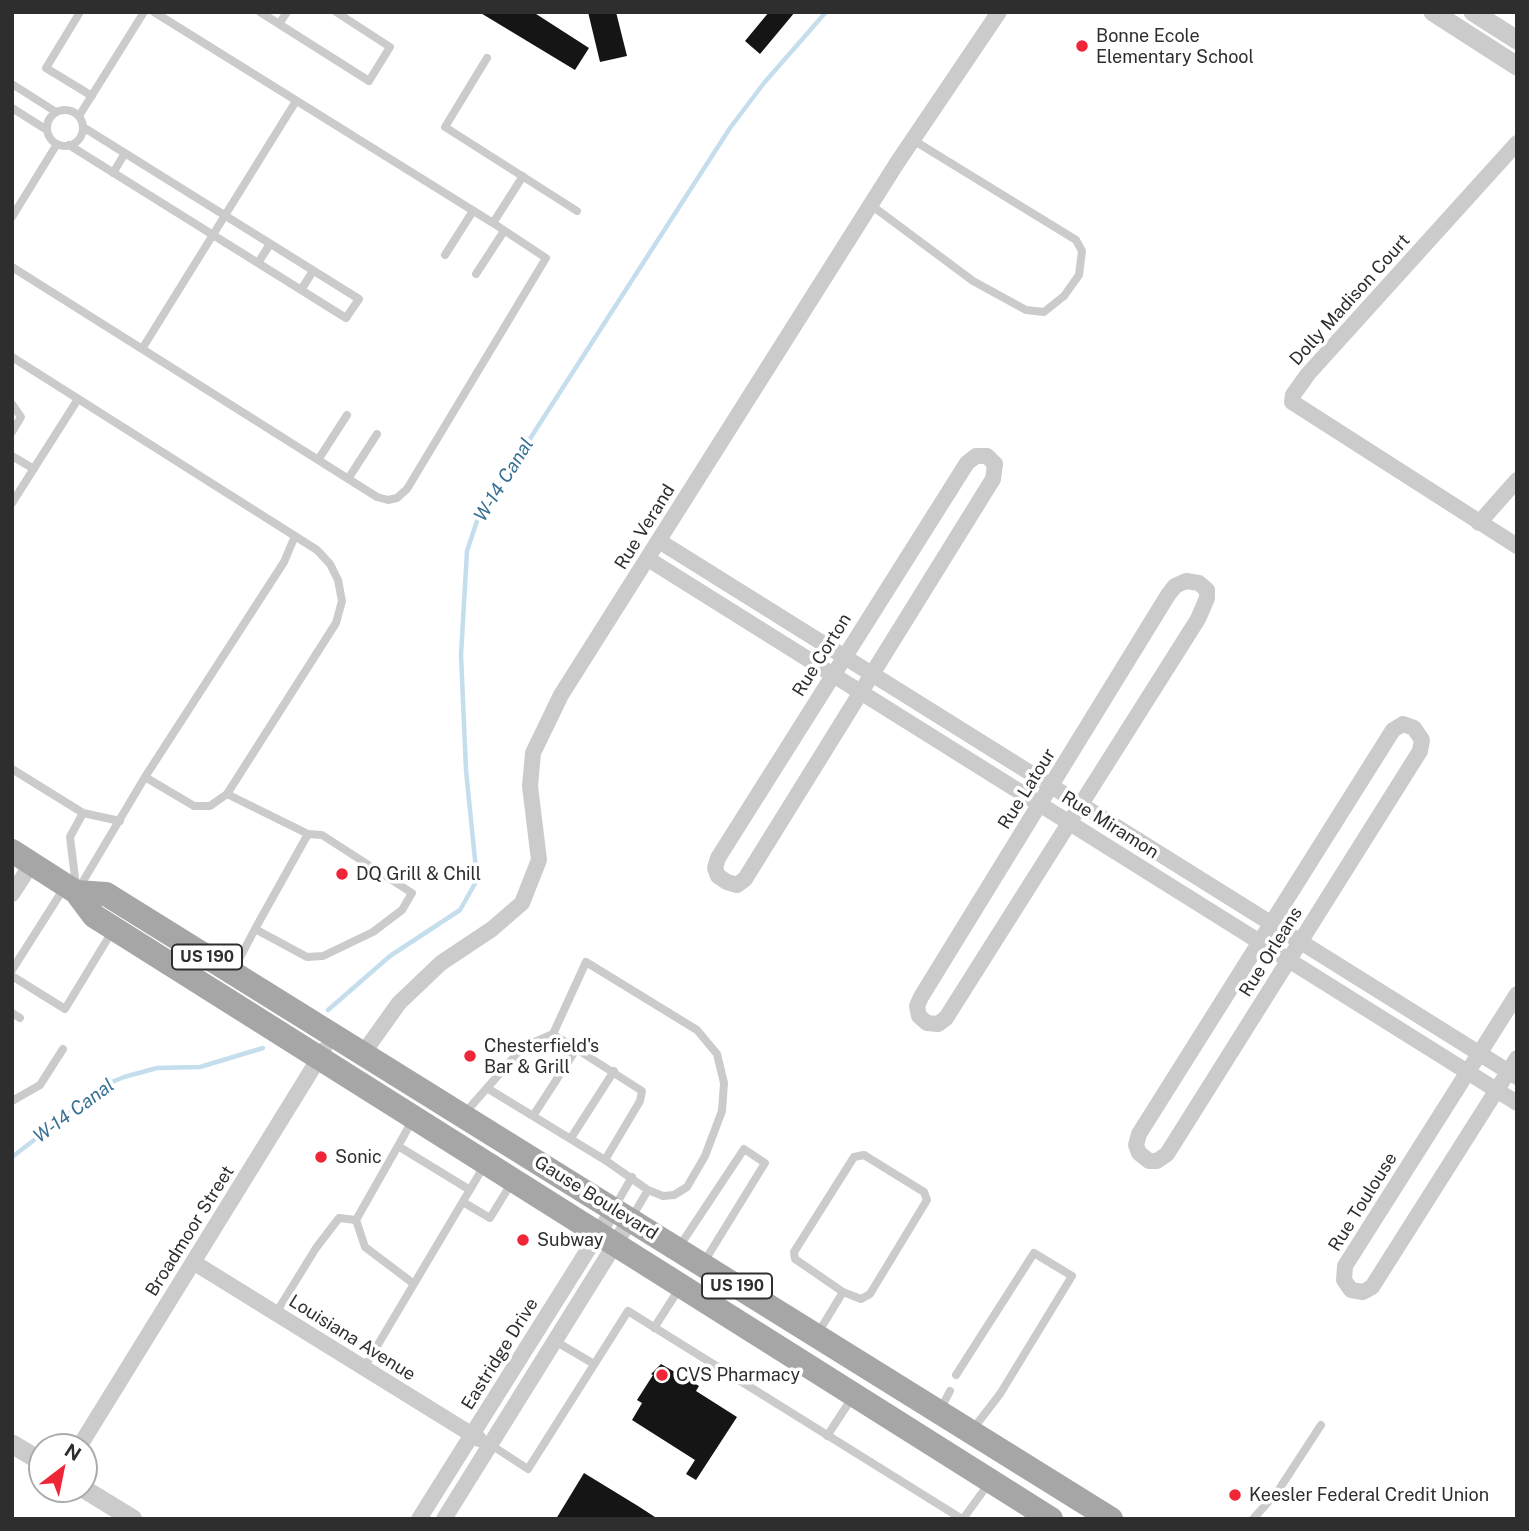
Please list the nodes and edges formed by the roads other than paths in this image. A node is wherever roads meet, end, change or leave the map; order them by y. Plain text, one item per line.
1 (80, 12) edge
2 (144, 12) edge
3 (154, 12) edge
4 (260, 12) edge
5 (287, 12) edge
6 (336, 12) edge
7 (999, 12) edge
8 (1433, 12) edge
9 (1474, 12) edge
10 (351, 16) edge
11 (279, 24) junction
12 (1517, 40) edge
13 (487, 58) dead end
14 (1517, 66) edge
15 (12, 84) edge
16 (92, 96) junction
17 (296, 101) junction
18 (12, 108) edge
19 (56, 112) junction
20 (79, 116) junction
21 (83, 127) junction
22 (47, 130) junction
23 (913, 140) junction
24 (1517, 143) edge
25 (57, 144) junction
26 (69, 145) junction
27 (125, 153) junction
28 (113, 173) junction
29 (523, 176) junction
30 (871, 205) junction
31 (473, 211) junction
32 (578, 211) dead end
33 (225, 216) junction
34 (12, 217) edge
35 (492, 223) junction
36 (504, 231) junction
37 (213, 235) junction
38 (270, 244) junction
39 (446, 254) dead end
40 (258, 263) junction
41 (12, 267) edge
42 (313, 271) junction
43 (476, 274) dead end
44 (301, 290) junction
45 (142, 349) junction
46 (12, 357) edge
47 (78, 399) junction
48 (12, 404) edge
49 (347, 415) dead end
50 (12, 432) edge
51 (377, 434) dead end
52 (12, 456) edge
53 (318, 460) junction
54 (34, 469) junction
55 (348, 479) junction
56 (1517, 480) edge
57 (12, 503) edge
58 (1479, 523) junction
59 (295, 536) junction
60 (659, 541) junction
61 (1517, 546) edge
62 (648, 559) junction
63 (844, 656) junction
64 (833, 675) junction
65 (873, 675) junction
66 (862, 693) junction
67 (12, 769) edge
68 (145, 777) junction
69 (1052, 787) junction
70 (227, 794) junction
71 (1080, 804) junction
72 (1041, 805) junction
73 (83, 813) junction
74 (120, 821) junction
75 (1069, 822) junction
76 (308, 834) junction
77 (22, 857) edge
78 (71, 889) junction
79 (12, 894) edge
80 (1270, 923) junction
81 (114, 928) junction
82 (256, 929) junction
83 (1259, 941) junction
84 (1300, 942) junction
85 (1289, 960) junction
86 (12, 970) edge
87 (232, 972) junction
88 (12, 976) edge
89 (1517, 994) edge
90 (553, 1034) junction
91 (334, 1035) junction
92 (577, 1048) junction
93 (63, 1049) dead end
94 (364, 1052) junction
95 (1478, 1054) junction
96 (319, 1057) junction
97 (1514, 1069) edge
98 (614, 1071) junction
99 (1467, 1072) junction
100 (487, 1088) junction
101 (1497, 1090) junction
102 (12, 1101) edge
103 (1517, 1103) edge
104 (464, 1114) junction
105 (533, 1116) junction
106 (415, 1117) junction
107 (571, 1139) junction
108 (398, 1146) junction
109 (605, 1160) junction
110 (486, 1162) junction
111 (632, 1177) junction
112 (514, 1179) junction
113 (470, 1190) junction
114 (648, 1190) junction
115 (463, 1202) junction
116 (622, 1215) junction
117 (356, 1220) junction
118 (608, 1238) junction
119 (677, 1249) junction
120 (193, 1262) junction
121 (702, 1265) junction
122 (414, 1284) junction
123 (682, 1285) junction
124 (843, 1292) junction
125 (276, 1313) junction
126 (654, 1328) junction
127 (537, 1332) junction
128 (816, 1335) junction
129 (555, 1341) junction
130 (594, 1364) junction
131 (364, 1368) junction
132 (873, 1371) junction
133 (956, 1375) dead end
134 (854, 1395) junction
135 (1321, 1425) dead end
136 (971, 1432) junction
137 (88, 1433) edge
138 (472, 1435) junction
139 (827, 1436) junction
140 (12, 1444) edge
141 (491, 1445) junction
142 (28, 1454) edge
143 (990, 1481) junction
144 (98, 1498) edge
145 (133, 1519) edge
146 (419, 1519) edge
147 (444, 1519) edge
148 (962, 1519) edge
149 (1051, 1519) edge
150 (1111, 1519) edge
151 (1253, 1519) edge

1 - 16 lane
2 - 16 lane
3 - 17 lane
4 - 11 lane
5 - 11 lane
6 - 10 lane
7 - 23 street, Rue Verand
8 - 14 street
9 - 12 street
10 - 11 lane
13 - 29 lane
15 - 19 lane
16 - 20 lane
17 - 31 lane
17 - 33 lane
18 - 22 lane
19 - 20 lane
19 - 22 lane
20 - 21 lane
21 - 26 lane
21 - 27 lane
22 - 25 lane
23 - 30 street, Rue Verand
23 - 30 lane
24 - 58 street, Dolly Madison Court
25 - 26 lane
25 - 34 lane
26 - 28 lane
27 - 28 lane
27 - 33 lane
28 - 37 lane
29 - 32 lane
29 - 35 lane
30 - 60 street, Rue Verand
31 - 35 lane
31 - 39 lane
33 - 37 lane
33 - 38 lane
35 - 36 lane
36 - 43 lane
36 - 55 lane
37 - 40 lane
37 - 45 lane
38 - 40 lane
38 - 42 lane
40 - 44 lane
41 - 45 lane
42 - 44 lane
42 - 44 lane
45 - 53 lane
46 - 47 lane
47 - 54 lane
47 - 59 lane
48 - 50 lane
49 - 53 lane
51 - 55 lane
52 - 54 lane
53 - 55 lane
54 - 57 lane
56 - 58 street
58 - 61 street
59 - 68 lane
59 - 70 lane
60 - 62 street, Rue Verand
60 - 63 street, Rue Miramon
62 - 64 street, Rue Miramon
62 - 94 street, Rue Verand
63 - 64 street, Rue Corton
63 - 65 street, Rue Miramon
63 - 65 street, Rue Corton
64 - 66 street, Rue Miramon
64 - 66 street, Rue Corton
65 - 66 street, Rue Corton
65 - 69 street, Rue Miramon
66 - 72 street, Rue Miramon
67 - 73 lane
68 - 70 lane
68 - 74 lane
69 - 71 street, Rue Miramon
69 - 71 street, Rue Latour
69 - 72 street, Rue Latour
70 - 76 lane
71 - 75 street, Rue Latour
71 - 80 street, Rue Miramon
72 - 75 street, Rue Miramon
72 - 75 street, Rue Latour
73 - 74 lane
73 - 78 lane
74 - 78 lane
75 - 83 street, Rue Miramon
76 - 82 lane
76 - 82 lane
77 - 78 main road, Gause Boulevard / US 190
77 - 79 street
78 - 81 main road, Gause Boulevard / US 190
78 - 86 lane
78 - 87 main road, Gause Boulevard / US 190
80 - 83 street, Rue Orleans
80 - 84 street, Rue Miramon
80 - 84 street, Rue Orleans
81 - 88 lane
81 - 96 main road, Gause Boulevard / US 190
82 - 87 lane
83 - 85 street, Rue Miramon
83 - 85 street, Rue Orleans
84 - 85 street, Rue Orleans
84 - 95 street, Rue Miramon
85 - 99 street, Rue Miramon
87 - 91 main road, Gause Boulevard / US 190
89 - 95 street, Rue Toulouse
90 - 92 lane
90 - 100 lane
90 - 114 lane
91 - 94 main road, Gause Boulevard / US 190
91 - 96 street, Broadmoor Street
92 - 98 lane
92 - 105 lane
93 - 102 lane
94 - 104 main road, Gause Boulevard / US 190
95 - 97 street, Rue Miramon
95 - 99 street, Rue Toulouse
96 - 106 main road, Gause Boulevard / US 190
96 - 120 street, Broadmoor Street
97 - 101 street, Rue Toulouse
98 - 107 lane
98 - 109 lane
99 - 101 street, Rue Miramon
99 - 101 street, Rue Toulouse
100 - 104 lane
100 - 105 lane
101 - 103 street, Rue Miramon
104 - 116 main road, Gause Boulevard / US 190
105 - 107 lane
106 - 108 lane
106 - 110 main road, Gause Boulevard / US 190
107 - 109 lane
108 - 113 lane
108 - 117 lane
109 - 111 lane
110 - 112 main road, Gause Boulevard / US 190
110 - 113 lane
111 - 114 lane
111 - 116 lane
112 - 115 lane
112 - 118 main road, Gause Boulevard / US 190
113 - 115 lane
114 - 116 lane
115 - 122 lane
116 - 118 street, Eastridge Drive
116 - 119 main road, Gause Boulevard / US 190
117 - 122 lane
117 - 125 lane
118 - 123 main road, Gause Boulevard / US 190
118 - 127 street, Eastridge Drive
118 - 129 street, Eastridge Drive
119 - 121 main road, Gause Boulevard / US 190
119 - 121 lane
120 - 125 street, Louisiana Avenue
120 - 137 street, Broadmoor Street
121 - 128 main road, Gause Boulevard / US 190
122 - 131 lane
123 - 126 lane
123 - 134 main road, Gause Boulevard / US 190
124 - 124 lane
124 - 128 lane
125 - 131 street, Louisiana Avenue
126 - 130 lane
126 - 139 lane
127 - 129 street
127 - 138 street, Eastridge Drive
128 - 132 main road, Gause Boulevard / US 190
129 - 130 lane
129 - 141 street, Eastridge Drive
130 - 141 lane
131 - 138 street, Louisiana Avenue
132 - 134 main road
132 - 136 main road, Gause Boulevard / US 190
133 - 136 lane
134 - 139 lane
134 - 143 main road, Gause Boulevard / US 190
135 - 151 lane
136 - 150 main road, Gause Boulevard / US 190
138 - 141 street, Louisiana Avenue
138 - 146 street, Eastridge Drive
139 - 148 lane
140 - 142 street
141 - 147 street, Eastridge Drive
143 - 148 lane
143 - 149 main road, Gause Boulevard / US 190
144 - 145 street

